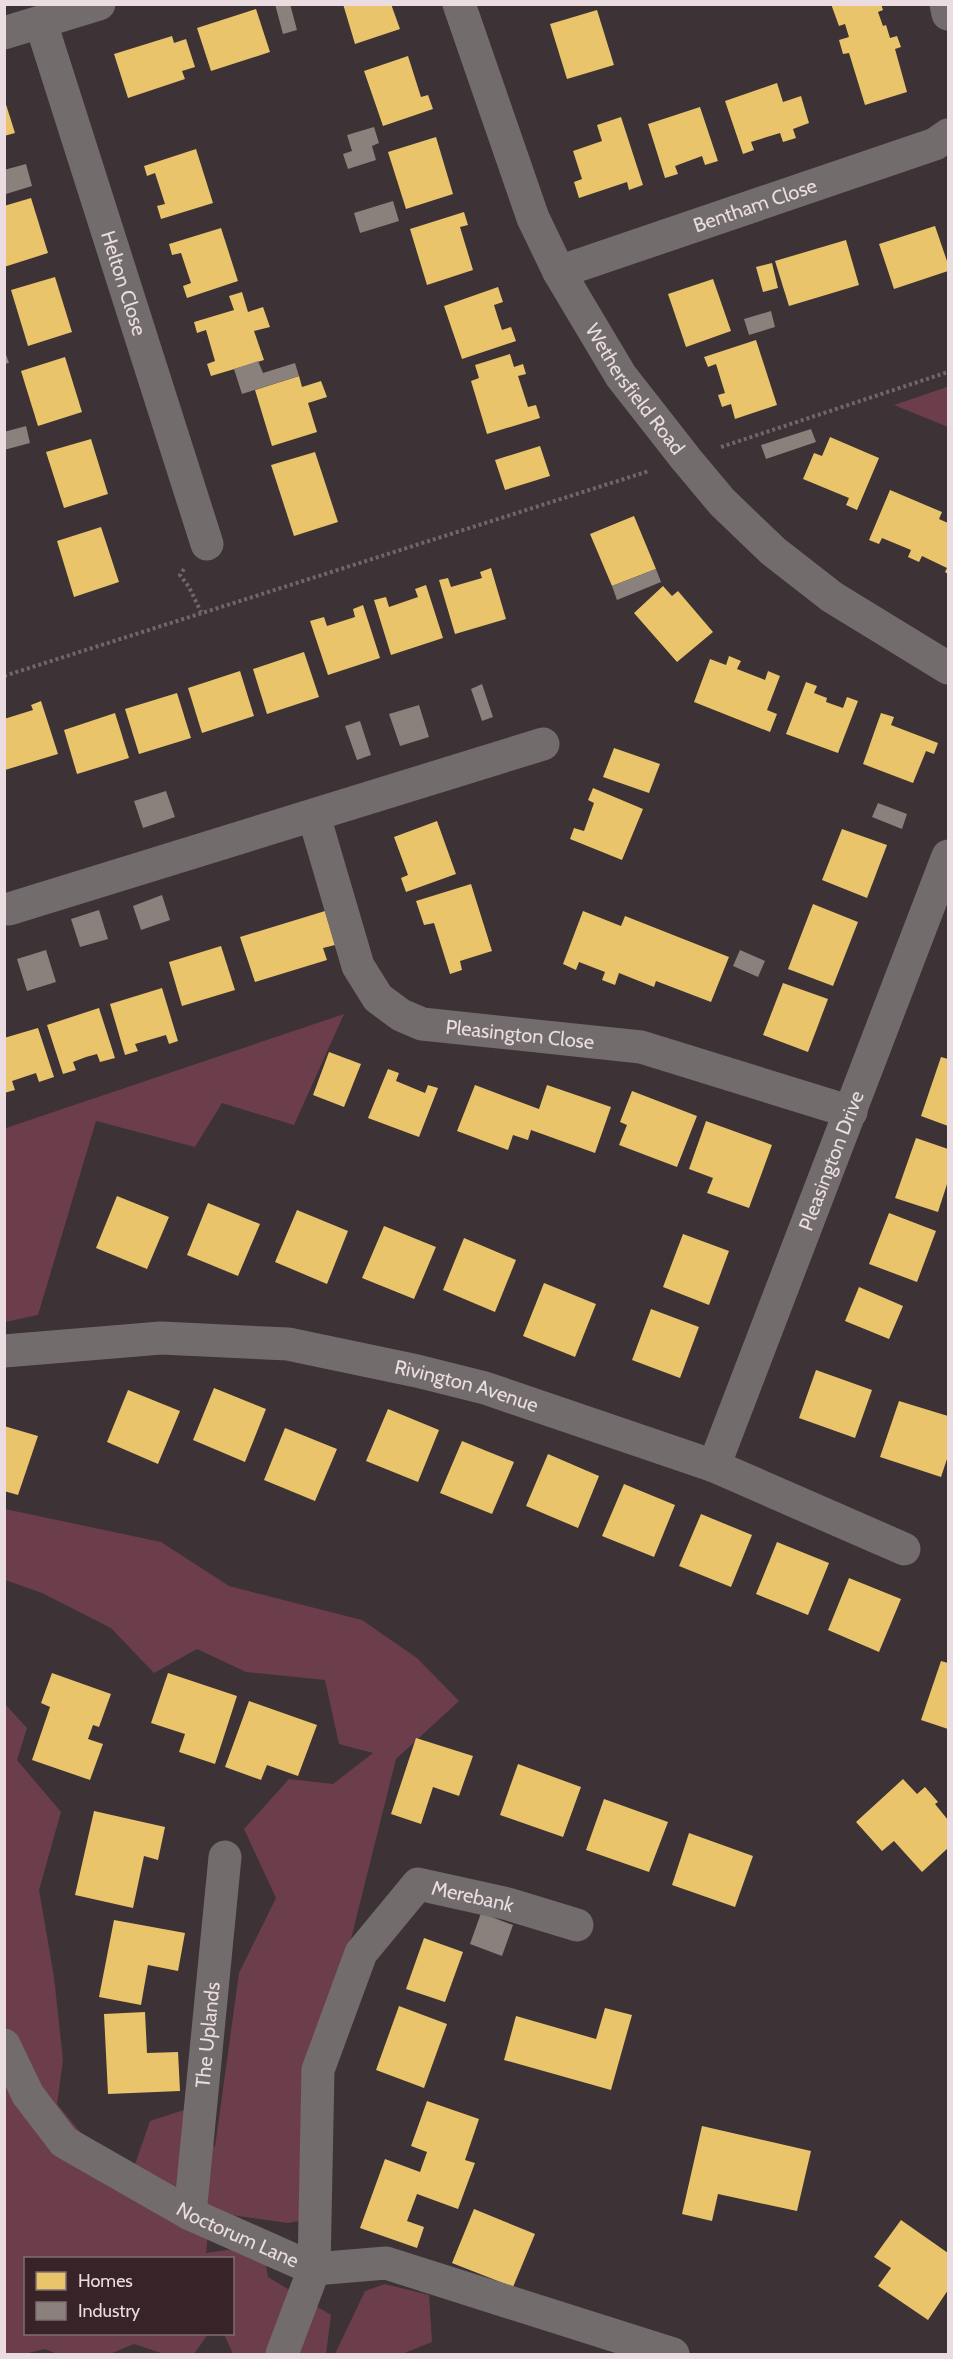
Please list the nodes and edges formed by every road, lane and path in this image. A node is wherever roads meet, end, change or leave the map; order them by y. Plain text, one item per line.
1 (99, 4) edge
2 (459, 4) edge
3 (946, 4) edge
4 (948, 14) edge
5 (41, 23) junction
6 (4, 33) edge
7 (948, 135) edge
8 (559, 272) junction
9 (948, 372) edge
10 (686, 459) junction
11 (207, 544) dead end
12 (948, 668) edge
13 (4, 676) edge
14 (543, 744) dead end
15 (314, 816) junction
16 (948, 856) edge
17 (9, 909) dead end
18 (851, 1112) junction
19 (4, 1351) edge
20 (714, 1466) junction
21 (904, 1549) dead end
22 (225, 1857) dead end
23 (577, 1925) dead end
24 (4, 2045) edge
25 (190, 2214) junction
26 (314, 2269) junction
27 (282, 2355) edge
28 (673, 2355) edge

1 - 5 street
2 - 8 street, Wethersfield Road
3 - 4 street
5 - 6 street
5 - 11 street, Helton Close
7 - 8 street, Bentham Close
8 - 10 street, Wethersfield Road
9 - 10 path
10 - 12 street, Wethersfield Road
10 - 13 path
14 - 15 street
15 - 17 street
15 - 18 street, Pleasington Close
16 - 18 street, Pleasington Drive
18 - 20 street, Pleasington Drive
19 - 20 street, Rivington Avenue
20 - 21 street, Rivington Avenue
22 - 25 street, The Uplands
23 - 26 street, Merebank
24 - 25 street, Noctorum Lane
25 - 26 street, Noctorum Lane
26 - 27 street
26 - 28 street, Noctorum Lane

